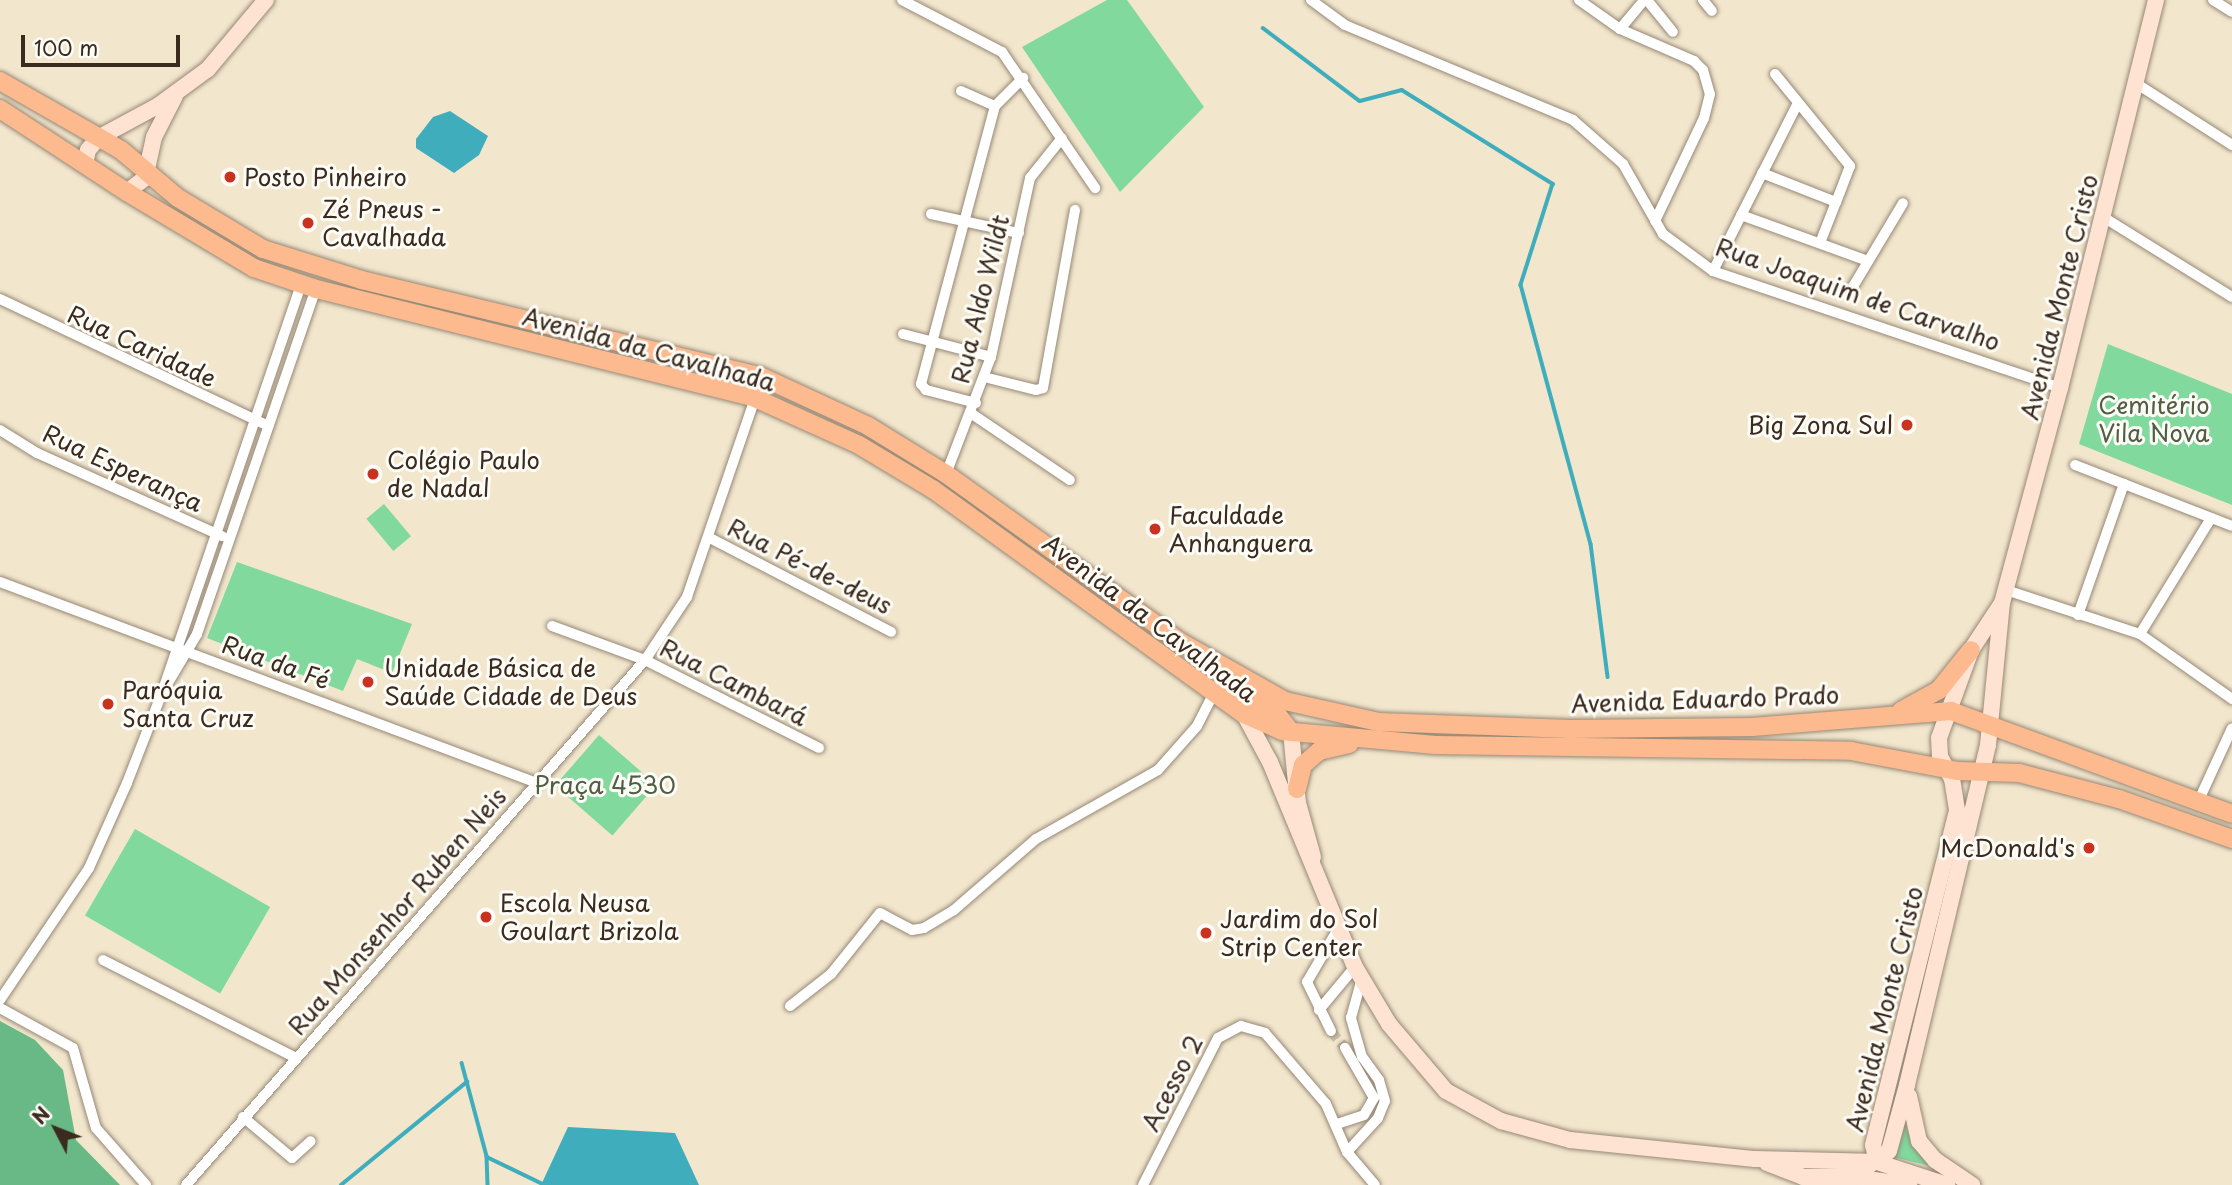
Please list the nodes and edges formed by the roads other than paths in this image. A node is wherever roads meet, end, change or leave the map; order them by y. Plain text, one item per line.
1 (266, 0) edge
2 (902, 0) edge
3 (1311, 0) edge
4 (1646, 0) edge
5 (1703, 0) edge
6 (2156, 0) edge
7 (2213, 0) edge
8 (1581, 1) edge
9 (1712, 11) dead end
10 (2232, 12) edge
11 (1620, 29) junction
12 (1673, 32) dead end
13 (1775, 74) dead end
14 (1023, 78) junction
15 (0, 81) edge
16 (2134, 82) junction
17 (178, 91) junction
18 (961, 91) dead end
19 (1798, 103) junction
20 (995, 106) junction
21 (0, 109) edge
22 (98, 138) junction
23 (1062, 138) junction
24 (2232, 145) edge
25 (85, 164) junction
26 (147, 172) junction
27 (1762, 173) junction
28 (1095, 188) dead end
29 (127, 192) junction
30 (1836, 202) junction
31 (1903, 204) dead end
32 (1075, 210) dead end
33 (931, 214) dead end
34 (1741, 215) junction
35 (2104, 216) junction
36 (1656, 222) junction
37 (966, 224) junction
38 (1019, 233) junction
39 (1820, 243) junction
40 (1868, 261) junction
41 (1713, 271) junction
42 (308, 287) junction
43 (1850, 290) dead end
44 (2232, 297) edge
45 (0, 299) edge
46 (903, 334) dead end
47 (935, 339) junction
48 (990, 356) junction
49 (984, 377) junction
50 (2060, 388) junction
51 (755, 398) junction
52 (974, 409) junction
53 (254, 421) junction
54 (269, 426) junction
55 (0, 430) edge
56 (2075, 465) dead end
57 (946, 474) junction
58 (1070, 480) dead end
59 (2124, 484) junction
60 (2211, 518) junction
61 (2232, 526) edge
62 (215, 535) junction
63 (1000, 537) junction
64 (231, 538) junction
65 (710, 538) junction
66 (1070, 563) junction
67 (0, 582) edge
68 (2004, 596) junction
69 (1090, 602) junction
70 (2078, 615) junction
71 (1156, 624) junction
72 (552, 626) dead end
73 (891, 632) dead end
74 (2140, 634) junction
75 (1179, 641) junction
76 (176, 648) junction
77 (1971, 650) junction
78 (190, 652) junction
79 (645, 660) junction
80 (163, 690) junction
81 (1214, 692) junction
82 (2232, 699) edge
83 (1951, 711) junction
84 (1897, 713) junction
85 (1244, 714) junction
86 (1988, 725) junction
87 (2232, 728) edge
88 (1291, 732) junction
89 (1364, 741) junction
90 (819, 748) dead end
91 (1944, 767) junction
92 (1981, 770) junction
93 (537, 783) junction
94 (1297, 789) junction
95 (2198, 802) junction
96 (2232, 814) edge
97 (2232, 838) edge
98 (1314, 870) junction
99 (1338, 929) junction
100 (103, 960) dead end
101 (1359, 972) junction
102 (0, 1000) edge
103 (790, 1006) dead end
104 (0, 1008) edge
105 (1319, 1010) junction
106 (1331, 1031) tunnel mouth
107 (1345, 1048) tunnel mouth
108 (296, 1058) junction
109 (1907, 1085) junction
110 (243, 1117) junction
111 (1337, 1124) junction
112 (311, 1141) dead end
113 (1347, 1152) junction
114 (1755, 1158) junction
115 (1808, 1161) junction
116 (1827, 1162) junction
117 (1877, 1162) junction
118 (1842, 1180) edge
119 (1803, 1181) edge
120 (146, 1185) edge
121 (186, 1185) edge
122 (1143, 1185) edge
123 (1375, 1185) edge
124 (1909, 1185) edge
125 (1927, 1185) edge
126 (1947, 1185) edge
127 (1972, 1185) edge

1 - 17 main road
2 - 14 street
3 - 36 street, Rua Joaquim de Carvalho
4 - 11 street
4 - 12 street
5 - 9 street
6 - 16 main road, Avenida Monte Cristo
7 - 10 street
8 - 11 street
11 - 36 street
13 - 19 street
14 - 20 street
14 - 23 street
15 - 22 main road, Avenida da Cavalhada
16 - 24 street
16 - 35 main road, Avenida Monte Cristo
17 - 22 main road
17 - 26 main road
18 - 20 street
19 - 27 street
19 - 30 street
20 - 37 street
21 - 25 main road, Avenida da Cavalhada
22 - 25 main road
22 - 26 main road, Avenida da Cavalhada
23 - 28 street
23 - 38 street, Rua Aldo Wildt
25 - 29 main road, Avenida da Cavalhada
26 - 29 main road
26 - 57 main road, Avenida da Cavalhada
27 - 30 street
27 - 34 street
29 - 42 main road, Avenida da Cavalhada
30 - 39 street
31 - 40 street
32 - 49 street
33 - 37 street
34 - 39 street
34 - 41 street
35 - 44 street
35 - 50 main road, Avenida Monte Cristo
36 - 41 street, Rua Joaquim de Carvalho
37 - 38 street
37 - 47 street
38 - 48 street, Rua Aldo Wildt
39 - 40 street
40 - 43 street
41 - 50 street, Rua Joaquim de Carvalho
42 - 51 main road, Avenida da Cavalhada
42 - 53 street
42 - 54 street
45 - 53 street, Rua Caridade
46 - 47 street
47 - 48 street
47 - 52 street
48 - 49 street, Rua Aldo Wildt
49 - 52 street, Rua Aldo Wildt
50 - 68 main road, Avenida Monte Cristo
51 - 63 main road, Avenida da Cavalhada
51 - 65 street, Rua Monsenhor Ruben Neis
52 - 57 street, Rua Aldo Wildt
52 - 58 street
53 - 54 street, Rua Caridade
53 - 62 street
54 - 64 street
55 - 62 street, Rua Esperança
56 - 59 street
57 - 66 main road, Avenida da Cavalhada
59 - 60 street
59 - 70 street
60 - 61 street
60 - 74 street
62 - 64 street, Rua Esperança
62 - 76 street
63 - 66 main road
63 - 69 main road, Avenida da Cavalhada
64 - 78 street
65 - 73 street, Rua Pé-de-deus
65 - 79 street, Rua Monsenhor Ruben Neis
66 - 71 main road, Avenida da Cavalhada
67 - 76 street, Rua da Fé
68 - 70 street
68 - 77 main road, Avenida Monte Cristo
68 - 86 main road, Avenida Monte Cristo
69 - 71 main road
69 - 81 main road, Avenida da Cavalhada
70 - 74 street
71 - 75 main road, Avenida da Cavalhada
72 - 79 street, Rua Cambará
74 - 82 street
75 - 84 main road, Avenida Eduardo Prado
75 - 88 main road
76 - 78 street, Rua da Fé
76 - 80 street
77 - 83 main road, Avenida Monte Cristo
77 - 84 main road
78 - 80 street
78 - 93 street, Rua da Fé
79 - 90 street, Rua Cambará
79 - 93 street, Rua Monsenhor Ruben Neis
80 - 102 street
81 - 85 main road, Avenida da Cavalhada
81 - 103 street
83 - 84 main road, Avenida Eduardo Prado
83 - 86 main road, Avenida Eduardo Prado
83 - 91 main road, Avenida Monte Cristo
85 - 88 main road, Avenida Eduardo Prado
85 - 98 main road, Avenida da Cavalhada
86 - 92 main road, Avenida Monte Cristo
86 - 95 main road, Avenida Eduardo Prado
87 - 95 street
88 - 89 main road, Avenida Eduardo Prado
88 - 94 main road, Avenida da Cavalhada
89 - 91 main road, Avenida Eduardo Prado
89 - 94 main road
91 - 92 main road, Avenida Eduardo Prado
91 - 117 main road, Avenida Monte Cristo
92 - 97 main road, Avenida Eduardo Prado
92 - 109 main road, Avenida Monte Cristo
93 - 108 street, Rua Monsenhor Ruben Neis
94 - 98 main road, Avenida da Cavalhada
95 - 96 main road, Avenida Eduardo Prado
98 - 99 main road, Avenida da Cavalhada
99 - 101 main road, Avenida da Cavalhada
99 - 105 street
100 - 108 street
101 - 105 street
101 - 113 street
101 - 114 main road, Avenida da Cavalhada
104 - 120 street
105 - 106 street
107 - 111 street
108 - 110 street, Rua Monsenhor Ruben Neis
109 - 117 main road, Avenida Monte Cristo
109 - 127 main road
110 - 112 street
110 - 121 street, Rua Monsenhor Ruben Neis
111 - 113 street
111 - 122 street, Acesso 2
113 - 123 street
114 - 115 main road, Avenida da Cavalhada
114 - 119 main road, Avenida da Cavalhada
115 - 116 main road, Avenida da Cavalhada
115 - 119 main road
116 - 117 main road, Avenida da Cavalhada
116 - 118 main road
117 - 118 main road
117 - 125 main road
117 - 126 main road, Avenida da Cavalhada
118 - 119 main road, Avenida da Cavalhada
118 - 124 main road, Avenida da Cavalhada

